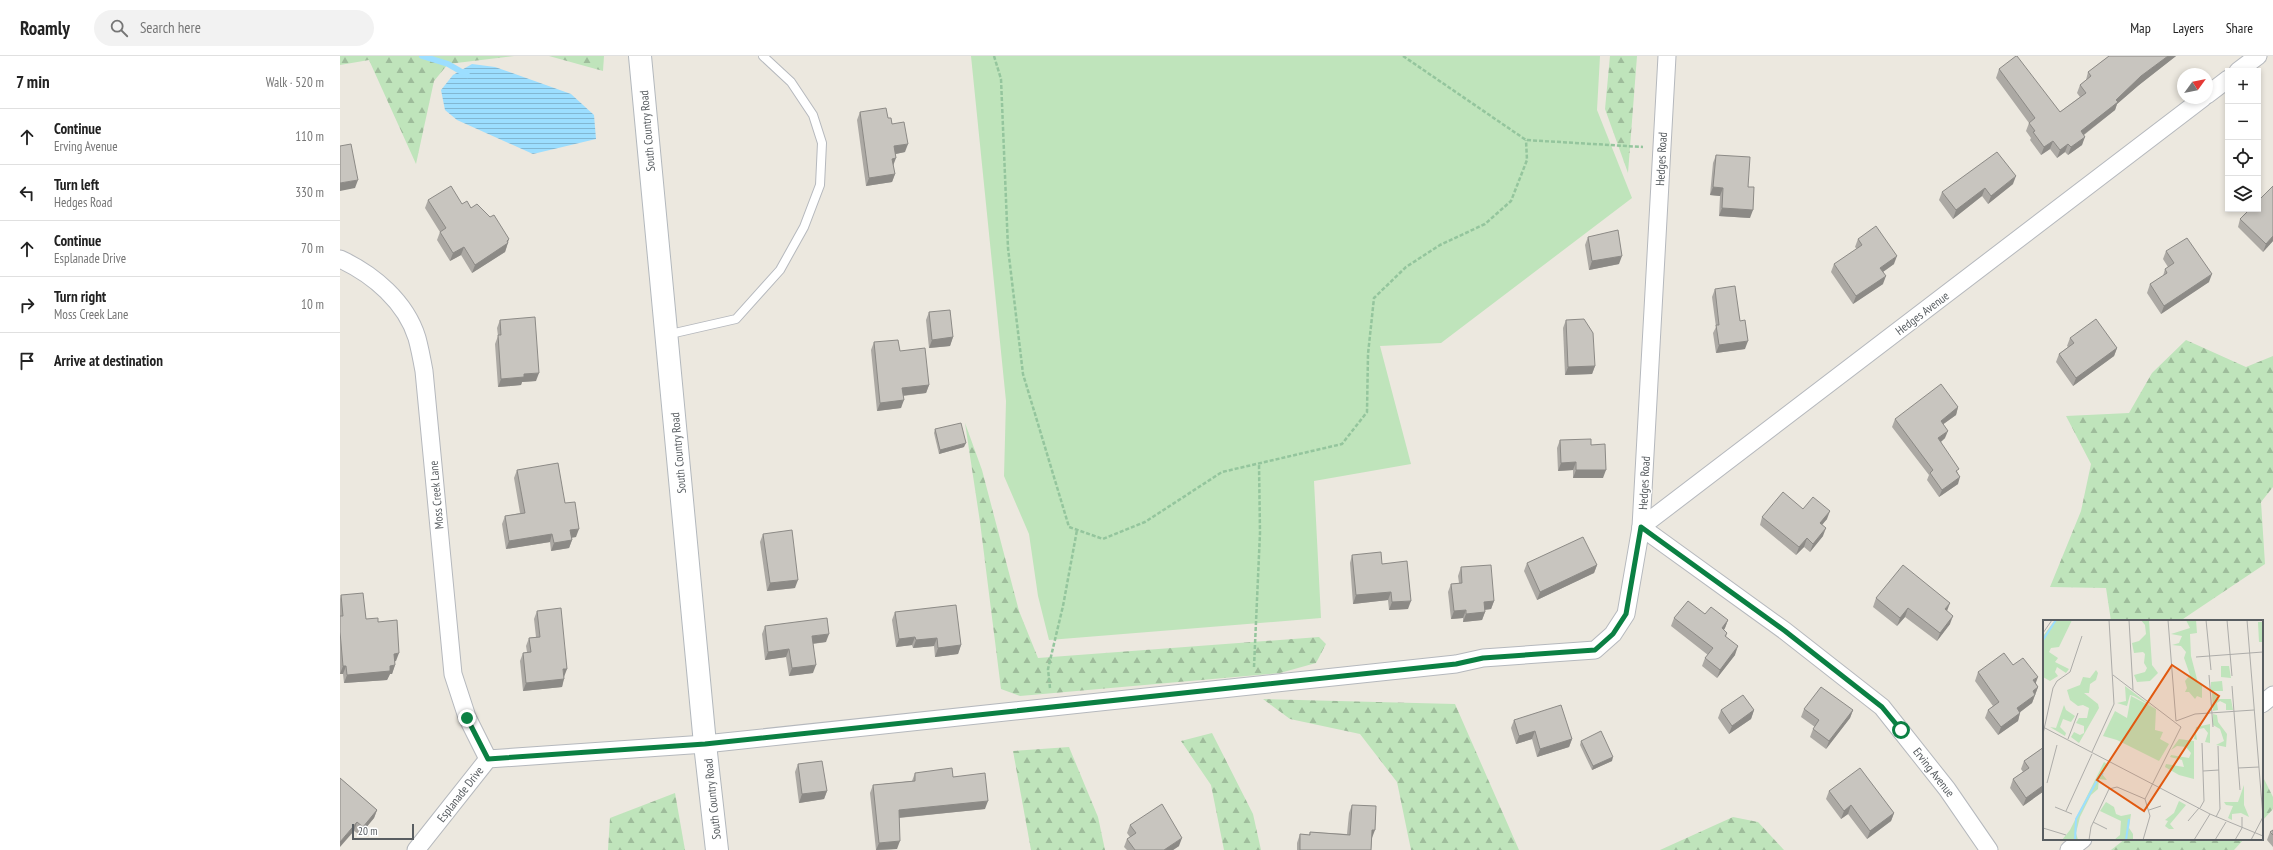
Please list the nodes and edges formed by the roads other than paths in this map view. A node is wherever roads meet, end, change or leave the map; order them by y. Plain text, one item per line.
1 (640, 56) edge
2 (763, 56) edge
3 (1667, 56) edge
4 (2258, 56) edge
5 (2242, 68) edge
6 (2225, 81) edge
7 (2213, 90) edge
8 (2195, 104) edge
9 (340, 259) edge
10 (666, 335) junction
11 (1641, 527) junction
12 (2273, 696) edge
13 (2263, 703) edge
14 (705, 744) junction
15 (488, 759) junction
16 (2082, 840) edge
17 (416, 850) edge
18 (717, 850) edge
19 (1989, 850) edge
20 (2069, 850) edge

1 - 10 main road, South Country Road
2 - 10 lane
3 - 11 street, Hedges Road
4 - 5 street
6 - 7 street
8 - 11 street, Hedges Avenue
9 - 15 street, Moss Creek Lane
10 - 14 main road, South Country Road
11 - 14 street, Hedges Road
11 - 19 street, Erving Avenue
12 - 13 street
14 - 15 street, Esplanade Drive
14 - 18 main road, South Country Road
15 - 17 street, Esplanade Drive
16 - 20 street

